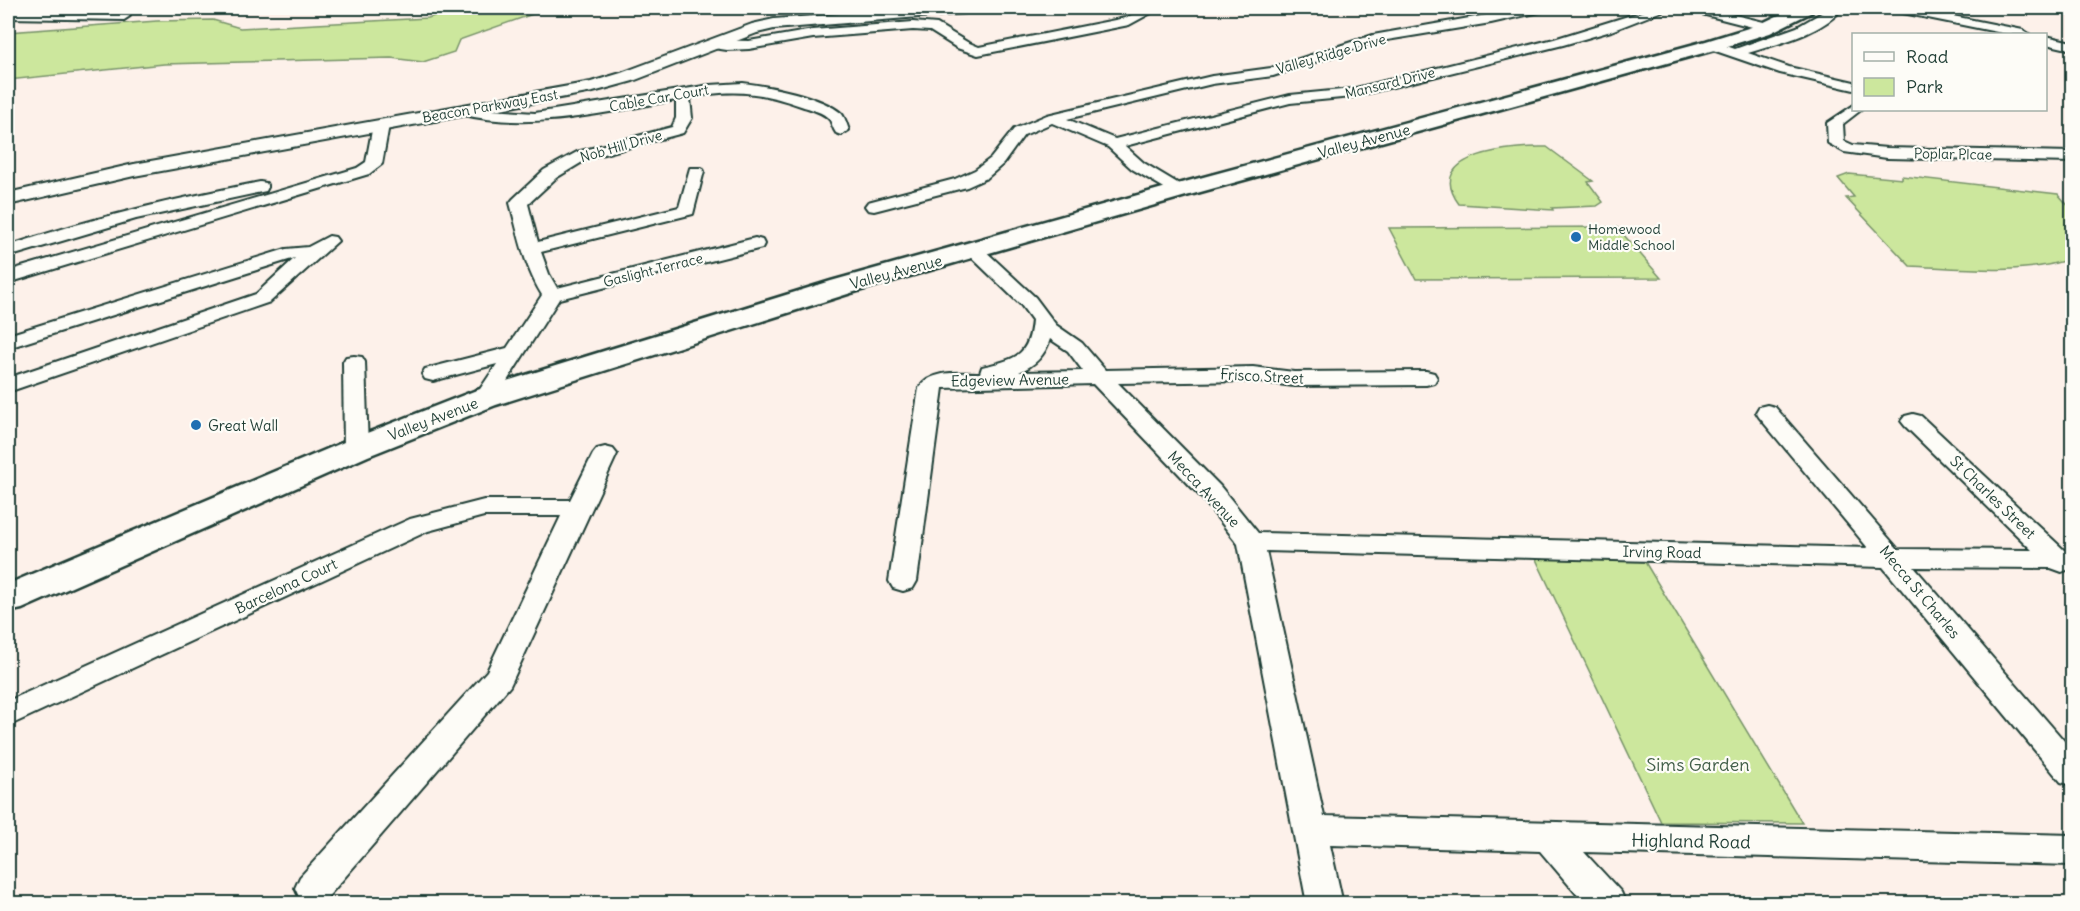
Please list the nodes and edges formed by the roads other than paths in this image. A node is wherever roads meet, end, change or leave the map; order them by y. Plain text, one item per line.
1 (967, 8) edge
2 (1143, 8) edge
3 (1540, 8) edge
4 (1664, 8) edge
5 (1694, 8) edge
6 (1806, 8) edge
7 (1838, 8) edge
8 (1898, 8) edge
9 (8, 14) edge
10 (124, 15) dead end
11 (1768, 27) junction
12 (2019, 33) edge
13 (2047, 40) edge
14 (712, 44) junction
15 (1712, 45) junction
16 (2073, 46) edge
17 (1735, 53) junction
18 (1852, 86) edge
19 (683, 95) junction
20 (1852, 110) edge
21 (465, 111) junction
22 (1052, 118) junction
23 (381, 125) junction
24 (841, 130) dead end
25 (1114, 144) junction
26 (2073, 157) edge
27 (363, 171) junction
28 (696, 171) dead end
29 (1178, 191) junction
30 (8, 200) edge
31 (874, 206) dead end
32 (755, 244) dead end
33 (531, 249) junction
34 (974, 251) junction
35 (8, 252) edge
36 (8, 277) edge
37 (552, 295) junction
38 (1042, 320) junction
39 (8, 342) edge
40 (516, 352) junction
41 (354, 362) dead end
42 (1090, 366) junction
43 (433, 374) dead end
44 (977, 376) junction
45 (1426, 378) dead end
46 (8, 385) edge
47 (485, 398) junction
48 (1767, 412) dead end
49 (1913, 421) dead end
50 (356, 449) junction
51 (605, 454) dead end
52 (578, 508) junction
53 (1251, 542) junction
54 (1892, 558) junction
55 (2068, 564) edge
56 (903, 581) dead end
57 (8, 599) edge
58 (8, 714) edge
59 (2073, 772) edge
60 (1309, 830) junction
61 (1549, 837) junction
62 (2073, 850) edge
63 (313, 888) dead end
64 (1325, 903) edge
65 (1608, 903) edge

1 - 14 street, Beacon Parkway East
2 - 14 street
3 - 22 street, Valley Ridge Drive
4 - 25 street, Mansard Drive
5 - 11 street
6 - 11 main road, Valley Avenue
7 - 17 street
8 - 12 street
9 - 10 street
11 - 15 main road, Valley Avenue
13 - 16 street
14 - 21 street, Beacon Parkway East
15 - 17 street
15 - 29 main road, Valley Avenue
17 - 18 street
19 - 21 street, Cable Car Court
19 - 24 street, Cable Car Court
19 - 33 street, Nob Hill Drive
20 - 26 street, Poplar Plcae
21 - 23 street, Beacon Parkway East
22 - 25 street
22 - 31 street, Valley Ridge Drive
23 - 27 street
23 - 30 street, Beacon Parkway East
25 - 29 street
27 - 35 street
27 - 36 street
28 - 33 street
29 - 34 main road, Valley Avenue
32 - 37 street, Gaslight Terrace
33 - 37 street, Nob Hill Drive
34 - 38 street, Mecca Avenue
34 - 47 main road, Valley Avenue
37 - 40 street
38 - 42 street, Mecca Avenue
38 - 44 street
39 - 46 street
40 - 43 street
40 - 47 street
41 - 50 street
42 - 44 street, Edgeview Avenue
42 - 45 street, Frisco Street
42 - 53 street, Mecca Avenue
44 - 56 street, Edgeview Avenue
47 - 50 main road, Valley Avenue
48 - 54 street, Mecca St Charles
49 - 55 street, St Charles Street
50 - 57 main road, Valley Avenue
51 - 52 street
52 - 58 street, Barcelona Court
52 - 63 street
53 - 54 street, Irving Road
53 - 60 street, Mecca Avenue
54 - 55 street, Irving Road
54 - 59 street, Mecca St Charles
60 - 61 street, Highland Road
60 - 64 street, Mecca Avenue
61 - 62 street, Highland Road
61 - 65 street

